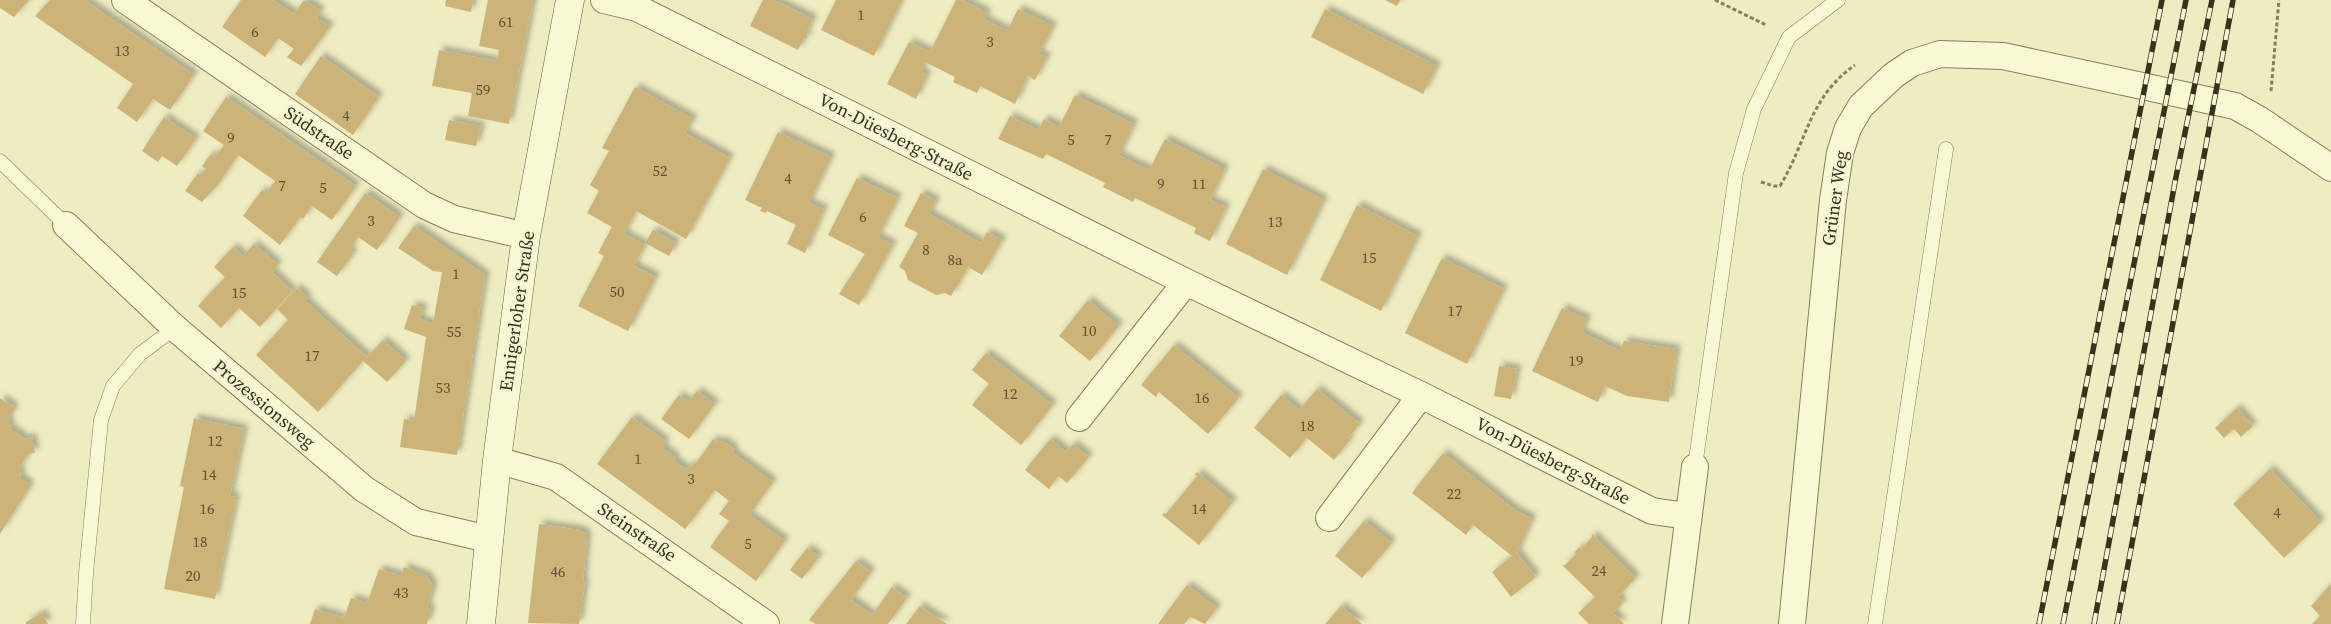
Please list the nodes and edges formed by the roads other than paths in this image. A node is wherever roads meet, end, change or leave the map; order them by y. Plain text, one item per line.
1 (125, 0) edge
2 (570, 0) edge
3 (604, 0) edge
4 (1838, 0) edge
5 (1946, 149) dead end
6 (0, 161) edge
7 (2331, 168) edge
8 (66, 225) joint
9 (526, 236) junction
10 (1186, 282) junction
11 (176, 328) junction
12 (1421, 395) junction
13 (1079, 418) dead end
14 (497, 460) junction
15 (1695, 467) joint
16 (1688, 516) junction
17 (1328, 518) dead end
18 (488, 539) junction
19 (83, 624) edge
20 (481, 624) edge
21 (766, 624) edge
22 (1675, 624) edge
23 (1792, 624) edge
24 (1875, 624) edge

1 - 9 street, Südstraße
2 - 9 main road, Ennigerloher Straße
3 - 10 street, Von-Düesberg-Straße
4 - 15 lane
5 - 24 lane
6 - 8 lane
7 - 23 street, Grüner Weg
8 - 11 street, Prozessionsweg
9 - 14 main road, Ennigerloher Straße
10 - 12 street, Von-Düesberg-Straße
10 - 13 street
11 - 18 street, Prozessionsweg
11 - 19 lane
12 - 16 street, Von-Düesberg-Straße
12 - 17 street
14 - 18 main road, Ennigerloher Straße
14 - 21 street, Steinstraße
15 - 16 street
16 - 22 street
18 - 20 main road, Ennigerloher Straße

